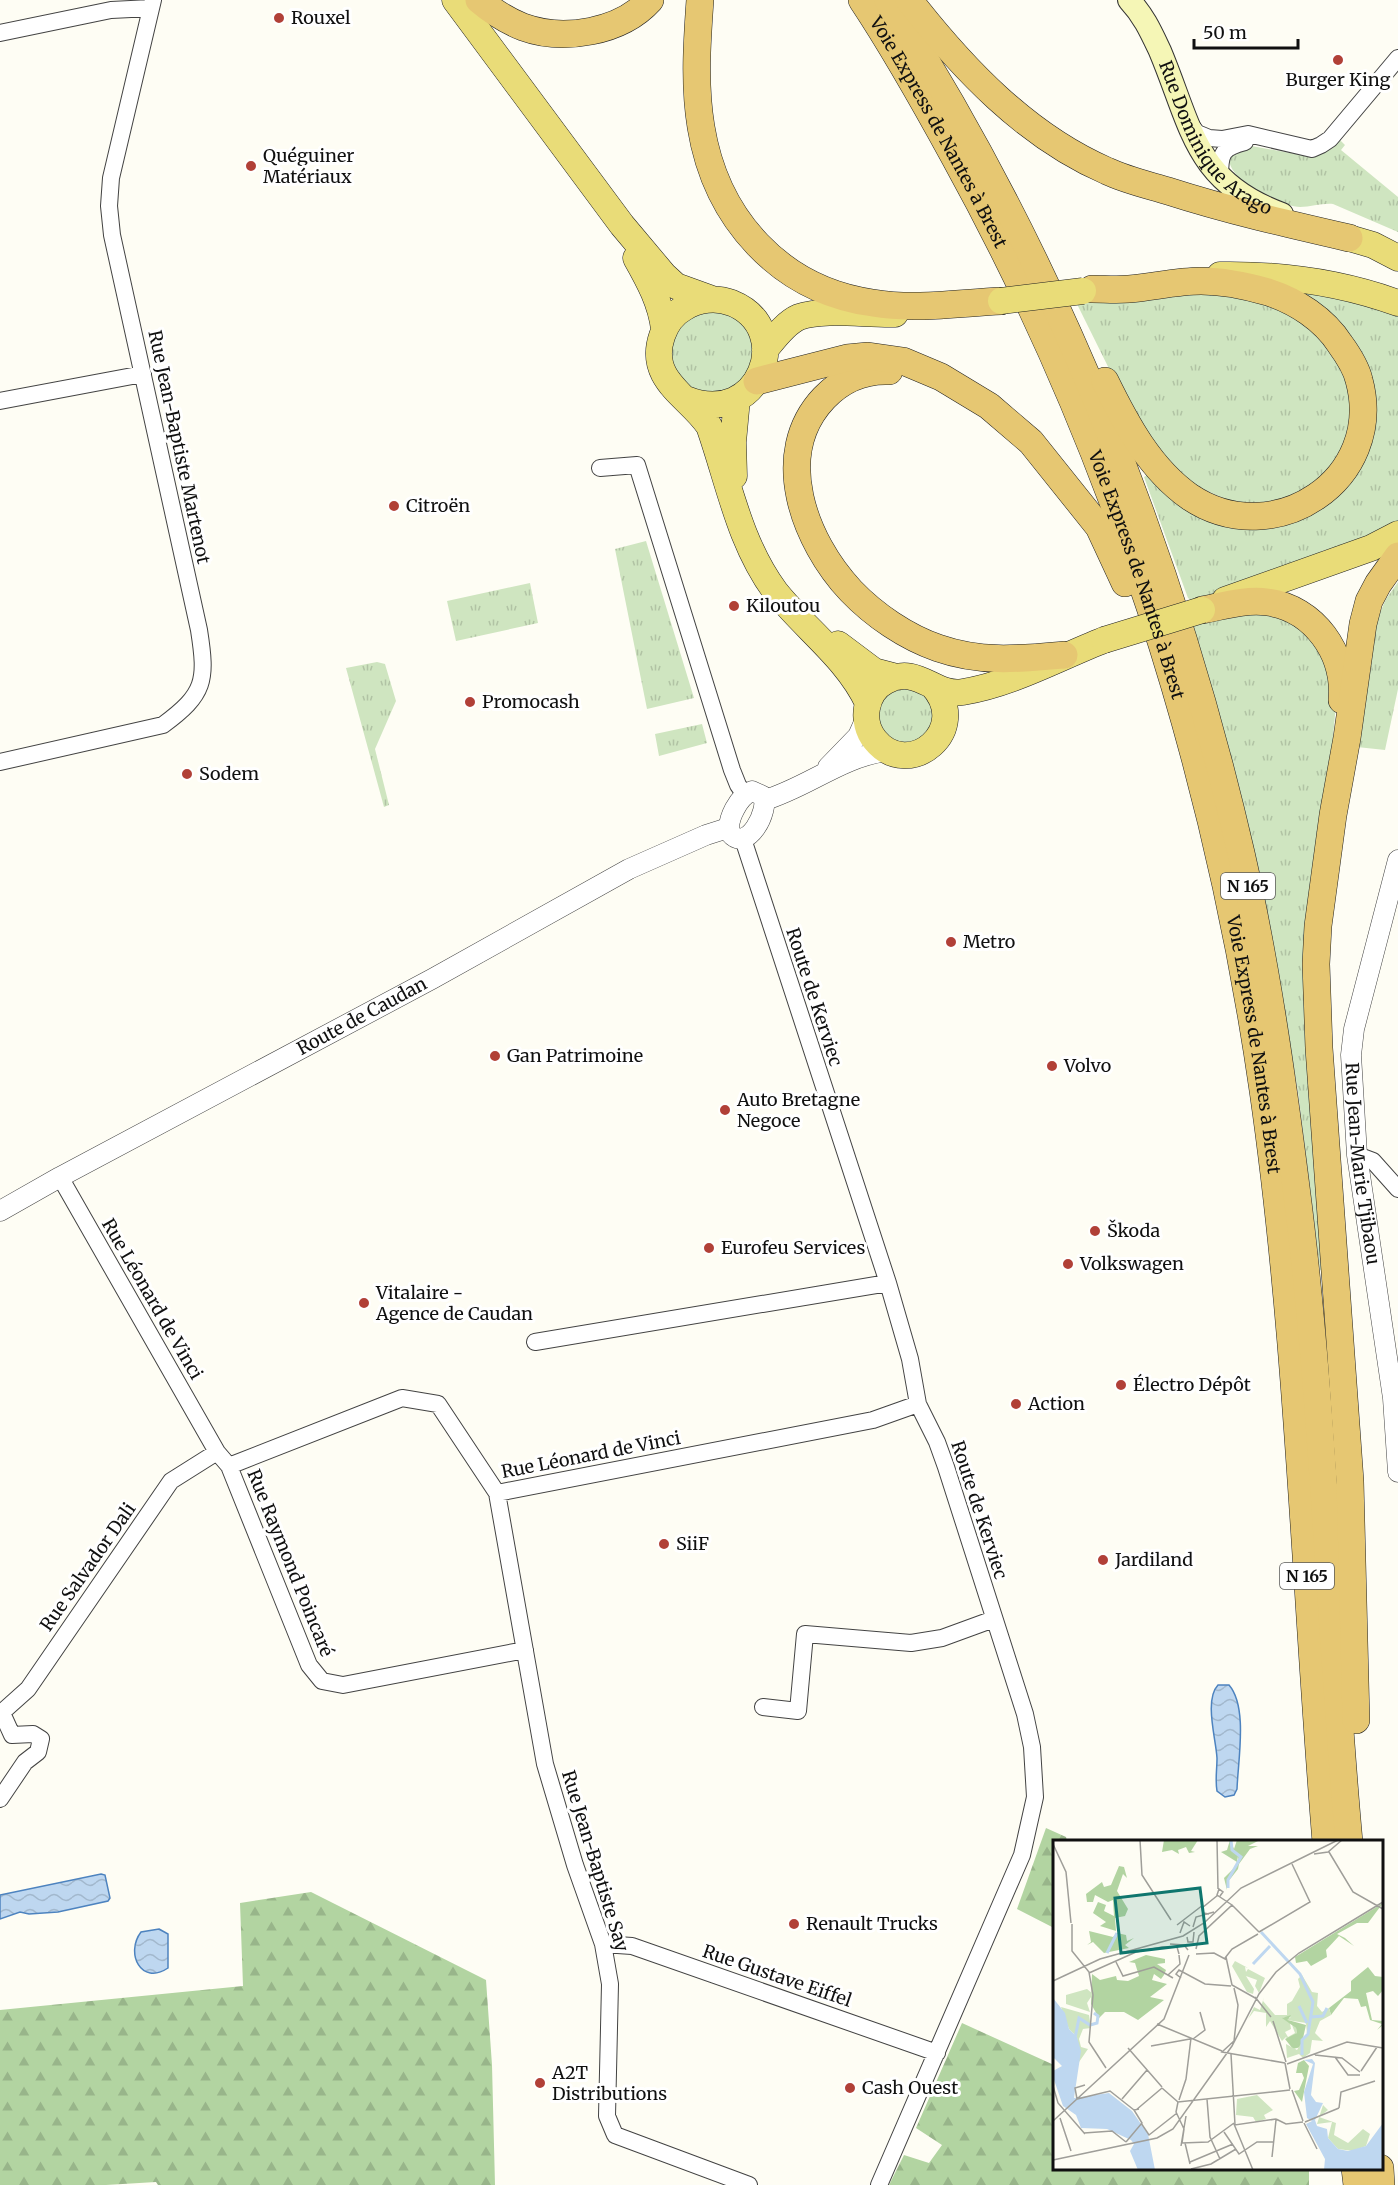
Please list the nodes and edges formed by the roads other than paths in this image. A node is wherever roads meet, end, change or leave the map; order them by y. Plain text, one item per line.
1 (446, 0) edge
2 (455, 0) edge
3 (480, 0) edge
4 (650, 0) edge
5 (700, 0) edge
6 (862, 0) edge
7 (888, 0) edge
8 (909, 0) edge
9 (1129, 0) edge
10 (152, 4) edge
11 (0, 33) edge
12 (1398, 58) edge
13 (1184, 116) junction
14 (1294, 146) junction
15 (1220, 177) junction
16 (1023, 242) junction
17 (1361, 242) junction
18 (1398, 258) edge
19 (1088, 290) junction
20 (712, 299) junction
21 (1001, 301) junction
22 (1398, 303) edge
23 (664, 329) junction
24 (765, 350) junction
25 (143, 374) junction
26 (757, 381) junction
27 (686, 399) junction
28 (737, 399) junction
29 (0, 401) edge
30 (600, 468) dead end
31 (1099, 527) junction
32 (1398, 534) edge
33 (1398, 556) edge
34 (1202, 610) junction
35 (1064, 656) junction
36 (897, 677) junction
37 (932, 685) junction
38 (867, 710) junction
39 (888, 751) junction
40 (0, 762) edge
41 (822, 773) junction
42 (744, 796) junction
43 (765, 805) junction
44 (1333, 815) junction
45 (739, 829) junction
46 (1398, 860) edge
47 (1356, 1155) junction
48 (60, 1177) junction
49 (1398, 1189) edge
50 (0, 1211) edge
51 (888, 1283) junction
52 (1288, 1310) junction
53 (535, 1342) dead end
54 (918, 1404) junction
55 (217, 1452) junction
56 (230, 1466) junction
57 (1398, 1473) edge
58 (497, 1493) junction
59 (994, 1619) junction
60 (525, 1650) junction
61 (763, 1707) dead end
62 (1, 1713) edge
63 (0, 1799) edge
64 (1326, 1840) edge
65 (1349, 1840) edge
66 (1359, 1840) edge
67 (603, 1944) junction
68 (937, 2053) junction
69 (1355, 2170) edge
70 (1380, 2170) edge
71 (749, 2185) edge
72 (879, 2185) edge
73 (1357, 2185) edge
74 (1381, 2185) edge

1 - 23 main road
2 - 20 main road
3 - 4 highway
5 - 21 highway
6 - 52 highway, Voie Express de Nantes à Brest / N 165
7 - 16 highway, Voie Express de Nantes à Brest / N 165
8 - 17 highway
9 - 13 main road, Rue Dominique Arago
10 - 11 street
10 - 25 street, Rue Jean-Baptiste Martenot
12 - 14 street
13 - 14 street
13 - 15 main road, Rue Dominique Arago
14 - 15 street
15 - 17 main road, Rue Dominique Arago
16 - 19 highway
16 - 65 highway, Voie Express de Nantes à Brest / N 165
17 - 18 main road
19 - 21 main road, bridge
19 - 22 main road
20 - 23 main road
20 - 24 main road
21 - 24 main road
23 - 27 main road
24 - 26 main road
25 - 29 street
25 - 40 street, Rue Jean-Baptiste Martenot
26 - 28 main road
26 - 31 highway
27 - 28 main road
27 - 38 main road
28 - 36 main road
30 - 42 street
31 - 35 highway
31 - 52 highway, N 165
32 - 34 main road
33 - 44 highway
34 - 35 main road, bridge
34 - 44 highway
35 - 37 main road
36 - 37 main road
36 - 38 main road
37 - 39 main road
38 - 39 main road
38 - 41 street
39 - 41 street
41 - 43 street
42 - 43 street
42 - 45 street
43 - 45 street
44 - 66 highway
45 - 48 street, Route de Caudan
45 - 51 street, Route de Kerviec
46 - 47 street, Rue Jean-Marie Tjibaou
47 - 49 street
47 - 57 street, Rue Jean-Marie Tjibaou
48 - 50 street, Route de Caudan
48 - 55 street, Rue Léonard de Vinci
51 - 53 street
51 - 54 street, Route de Kerviec
52 - 64 highway, Voie Express de Nantes à Brest / N 165
54 - 58 street, Rue Léonard de Vinci
54 - 59 street, Route de Kerviec
55 - 56 street, Rue Léonard de Vinci
55 - 62 street, Rue Salvador Dali
56 - 58 street, Rue Léonard de Vinci
56 - 60 street, Rue Raymond Poincaré
58 - 60 street, Rue Jean-Baptiste Say
59 - 61 street
59 - 68 street, Route de Kerviec
60 - 67 street, Rue Jean-Baptiste Say
62 - 63 street
67 - 68 street, Rue Gustave Eiffel
67 - 71 street, Rue Jean-Baptiste Say
68 - 72 street, Route de Kerviec
69 - 73 highway
70 - 74 highway

